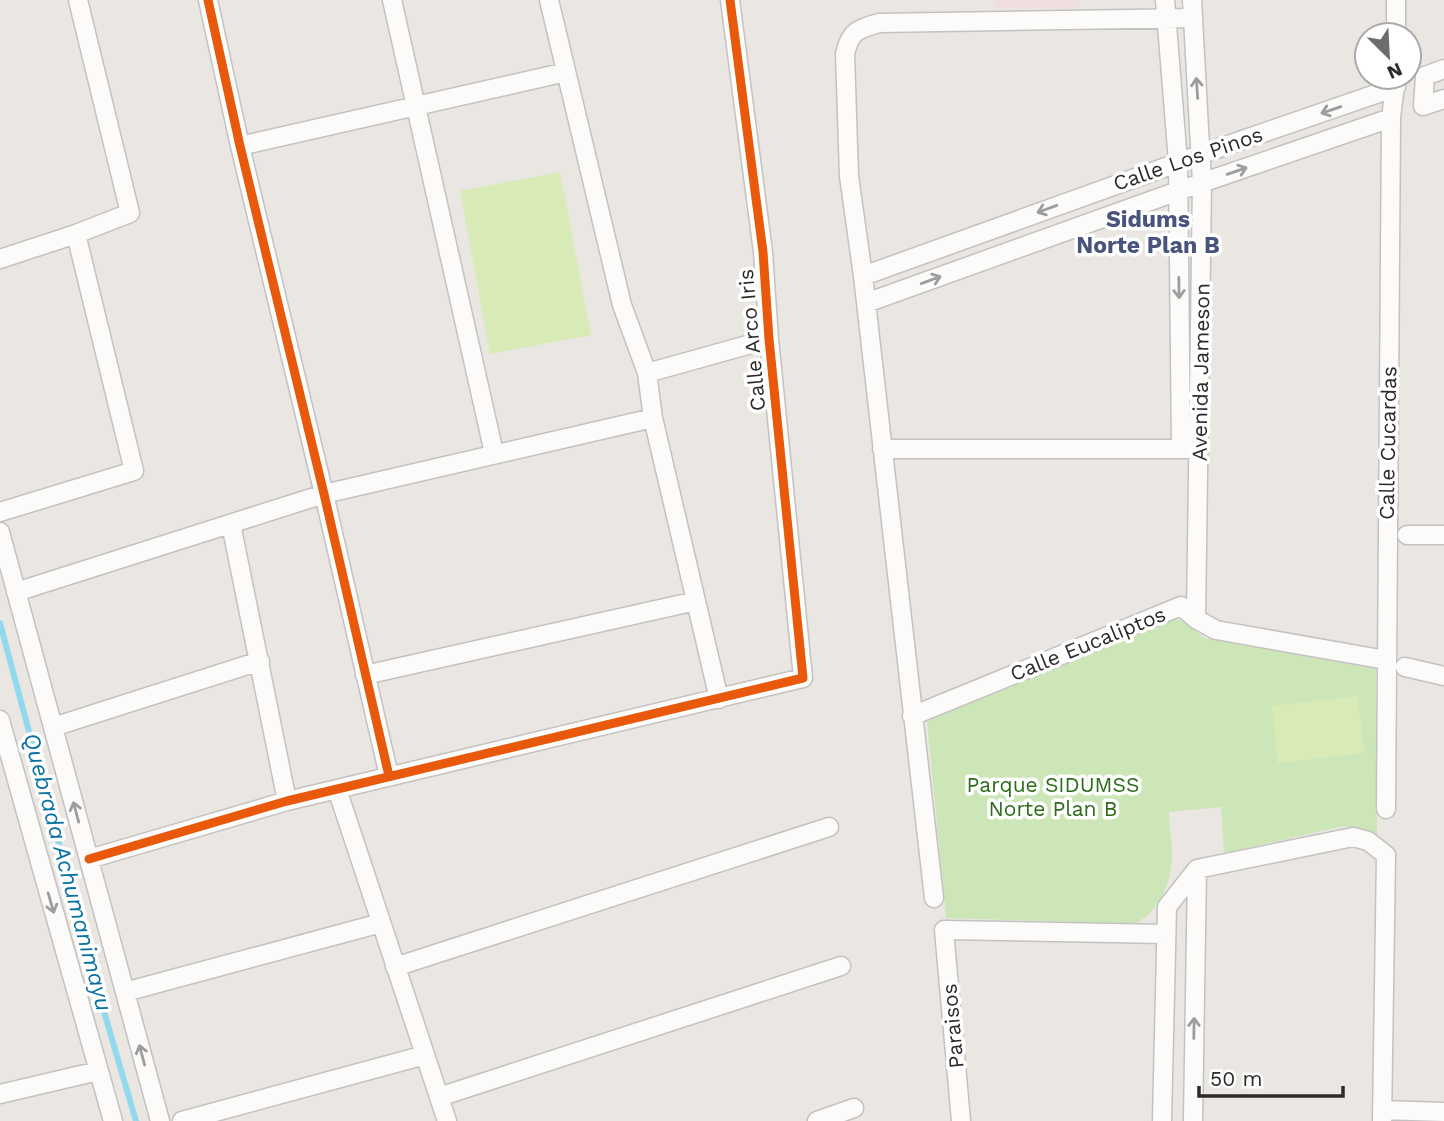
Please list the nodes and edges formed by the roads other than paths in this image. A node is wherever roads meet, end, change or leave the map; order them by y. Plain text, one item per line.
1 (78, 0) edge
2 (208, 0) edge
3 (392, 0) edge
4 (549, 0) edge
5 (730, 0) edge
6 (1165, 0) edge
7 (1396, 0) edge
8 (1192, 9) edge
9 (1166, 19) junction
10 (1396, 21) edge
11 (1444, 69) edge
12 (566, 72) junction
13 (1372, 91) edge
14 (1395, 91) edge
15 (1444, 99) edge
16 (417, 106) junction
17 (1391, 118) junction
18 (240, 146) junction
19 (1202, 154) junction
20 (1178, 162) junction
21 (1202, 183) junction
22 (1178, 191) junction
23 (76, 234) junction
24 (0, 259) edge
25 (863, 276) junction
26 (866, 303) junction
27 (769, 339) junction
28 (647, 373) junction
29 (653, 418) junction
30 (882, 449) junction
31 (1181, 449) junction
32 (1200, 450) junction
33 (494, 453) junction
34 (324, 494) junction
35 (0, 512) edge
36 (231, 524) junction
37 (0, 532) edge
38 (1407, 535) dead end
39 (1444, 535) edge
40 (16, 592) junction
41 (696, 601) junction
42 (1196, 619) junction
43 (1386, 660) junction
44 (260, 662) junction
45 (1405, 667) dead end
46 (365, 675) junction
47 (1444, 676) edge
48 (719, 699) junction
49 (912, 716) junction
50 (0, 720) edge
51 (53, 727) junction
52 (388, 775) junction
53 (337, 789) junction
54 (288, 801) junction
55 (1386, 809) dead end
56 (829, 827) dead end
57 (89, 859) junction
58 (1197, 869) junction
59 (934, 898) dead end
60 (381, 923) junction
61 (1166, 934) junction
62 (841, 966) dead end
63 (396, 967) junction
64 (125, 992) junction
65 (425, 1055) junction
66 (98, 1071) junction
67 (0, 1094) edge
68 (439, 1097) junction
69 (854, 1108) dead end
70 (1444, 1112) edge
71 (1382, 1116) edge
72 (113, 1121) edge
73 (160, 1121) edge
74 (182, 1121) edge
75 (447, 1121) edge
76 (817, 1121) edge
77 (961, 1121) edge
78 (1162, 1121) edge
79 (1192, 1121) edge

1 - 23 street
2 - 18 street
3 - 16 street
4 - 12 street
5 - 27 street, Calle Arco Iris
6 - 9 street, Avenida Jameson
7 - 10 street
8 - 9 street
19 -> 8 street, Avenida Jameson
9 - 20 street, Avenida Jameson
9 - 25 street
11 - 15 street
12 - 16 street
12 - 28 street
13 -> 19 street, Calle Los Pinos
14 - 17 street, Calle Cucardas
16 - 18 street
16 - 33 street
21 -> 17 street, Calle Los Pinos
17 - 43 street, Calle Cucardas
18 - 34 street
19 - 20 street, Calle Los Pinos
19 - 21 street, Avenida Jameson
20 - 22 street, Avenida Jameson
20 -> 25 street, Calle Los Pinos
21 - 22 street, Calle Los Pinos
21 - 32 street, Avenida Jameson
26 -> 22 street, Calle Los Pinos
22 -> 31 street, Avenida Jameson
23 - 24 street
23 - 35 street
25 - 26 street
26 - 30 street
27 - 28 street
27 - 48 street, Calle Arco Iris
28 - 29 street
29 - 33 street
29 - 41 street
30 - 31 street
30 - 49 street
31 - 32 street
32 - 42 street, Avenida Jameson
33 - 34 street
34 - 36 street
34 - 46 street
36 - 40 street
36 - 44 street
37 - 40 street
38 - 39 street
40 - 51 street
41 - 46 street
41 - 48 street
42 - 43 street, Calle Eucaliptos
42 - 49 street, Calle Eucaliptos
43 - 55 street, Calle Cucardas
44 - 51 street
44 - 54 street
45 - 47 street
46 - 52 street
48 - 52 street
49 - 59 street
50 -> 66 street
57 -> 51 street
52 - 53 street
53 - 54 street
53 - 60 street
54 - 57 street
56 - 63 street
57 - 64 street
58 - 61 street
58 - 71 street
79 -> 58 street
60 - 63 street
60 - 64 street
61 - 77 street, Paraisos
61 - 78 street
62 - 68 street
63 - 65 street
73 -> 64 street
65 - 68 street
65 - 74 street
66 - 67 street
66 - 72 street
68 - 75 street
69 - 76 street
70 - 71 street

